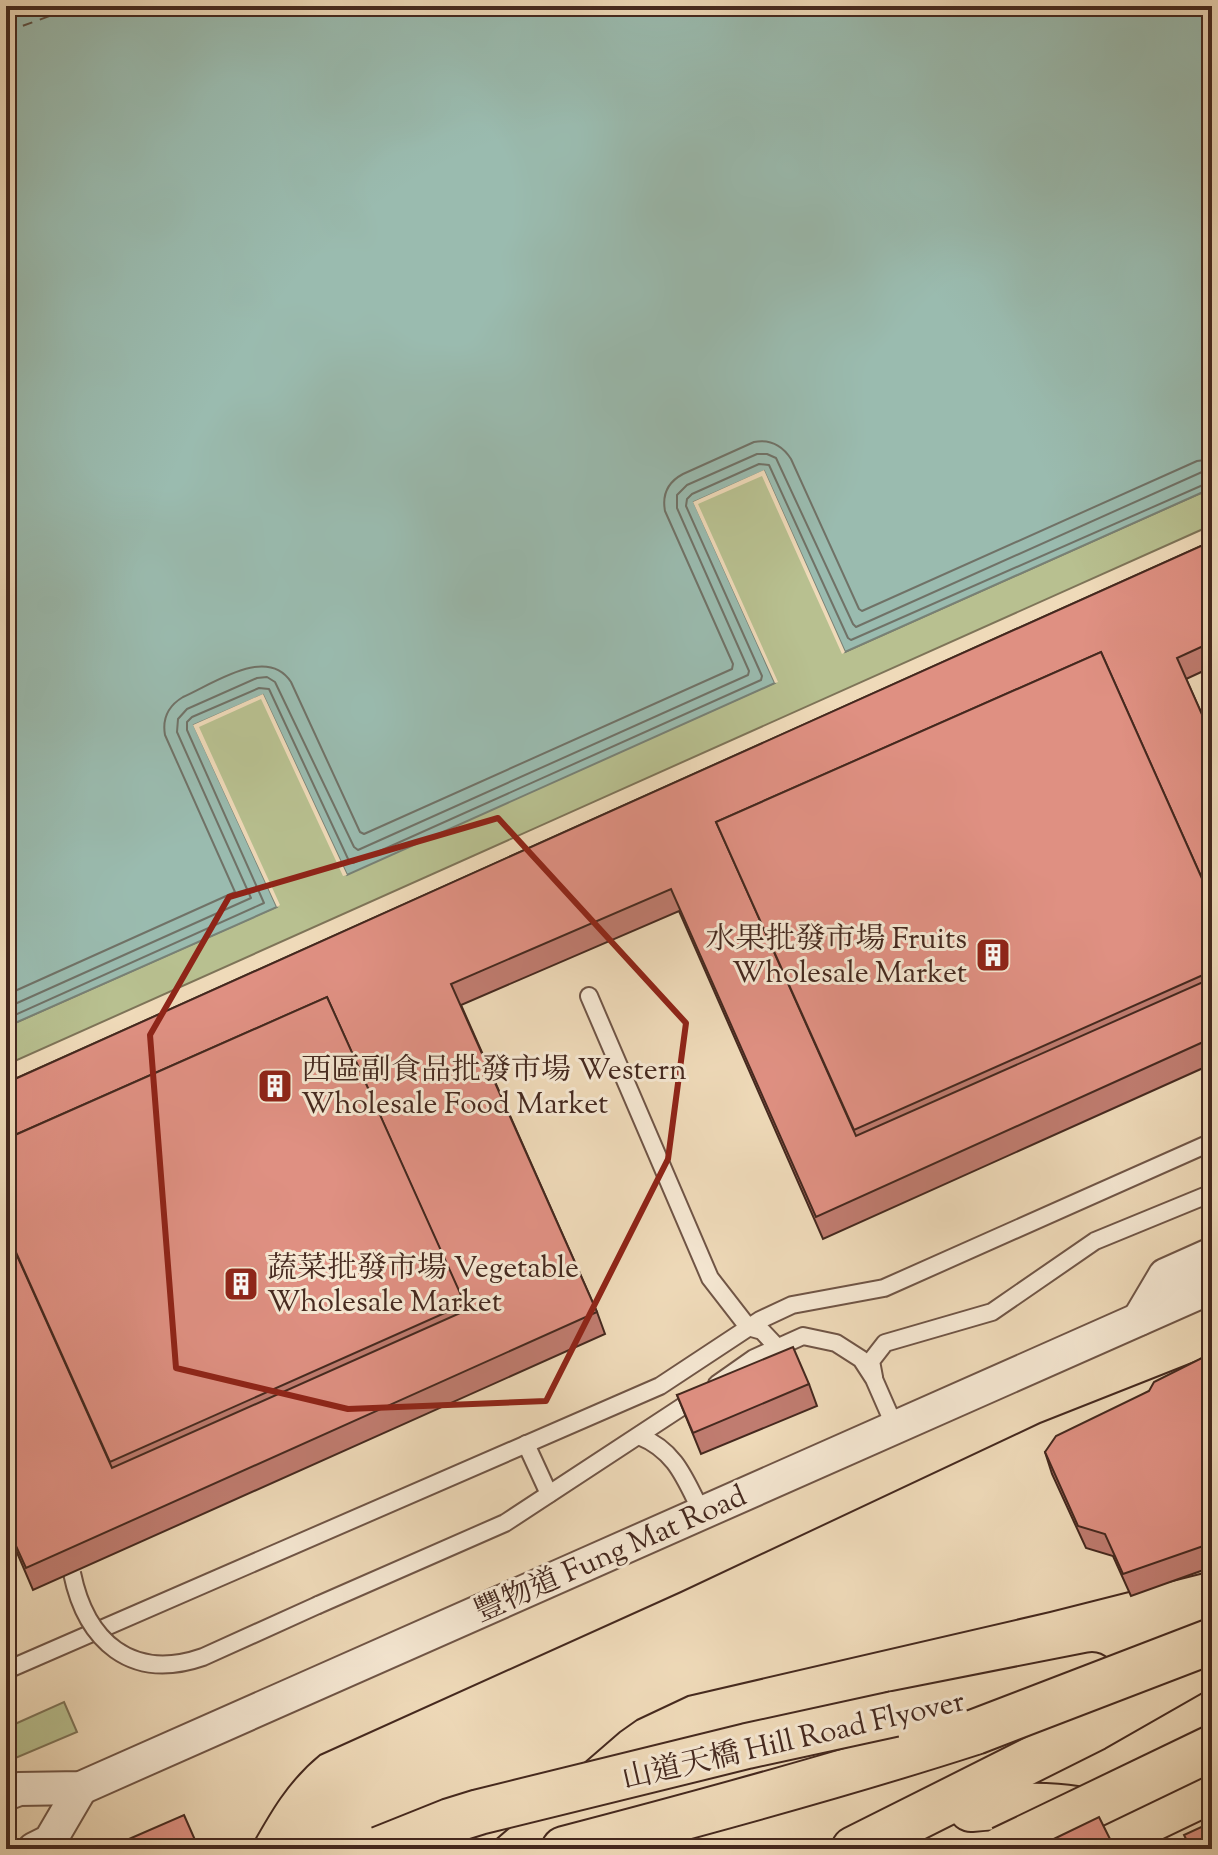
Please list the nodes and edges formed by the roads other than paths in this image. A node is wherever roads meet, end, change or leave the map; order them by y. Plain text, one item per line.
1 (589, 996) dead end
2 (1212, 1142) edge
3 (1212, 1193) edge
4 (1212, 1254) edge
5 (1212, 1287) edge
6 (1139, 1319) junction
7 (748, 1327) junction
8 (779, 1349) junction
9 (874, 1379) junction
10 (895, 1427) junction
11 (639, 1436) junction
12 (526, 1444) junction
13 (549, 1494) junction
14 (702, 1513) junction
15 (67, 1554) edge
16 (1212, 1641) edge
17 (1212, 1652) edge
18 (1212, 1661) edge
19 (6, 1667) edge
20 (1212, 1684) edge
21 (1212, 1748) edge
22 (81, 1788) junction
23 (1212, 1790) edge
24 (6, 1794) edge
25 (971, 1809) junction
26 (1140, 1826) junction
27 (34, 1849) edge
28 (380, 1849) edge
29 (564, 1849) edge
30 (854, 1849) edge
31 (891, 1849) edge
32 (1002, 1849) edge
33 (1089, 1849) edge

1 - 7 lane
2 - 7 lane
3 - 9 lane
4 - 6 street
5 - 6 street, 豐物道 Fung Mat Road
6 - 10 street, 豐物道 Fung Mat Road
7 - 8 lane
7 - 12 lane
8 - 9 lane
8 - 11 lane
9 - 10 lane
10 - 14 street, 豐物道 Fung Mat Road
11 - 13 lane
11 - 14 lane
12 - 13 lane
12 - 19 lane
13 - 15 lane, bridge
14 - 22 street, 豐物道 Fung Mat Road
16 - 29 main road, bridge
17 - 28 main road, 山道天橋 Hill Road Flyover, bridge
18 - 30 main road
20 - 25 main road
21 - 32 main road, bridge
22 - 24 street, 豐物道 Fung Mat Road
22 - 27 street
23 - 26 main road
25 - 26 main road
25 - 31 main road
26 - 33 main road

